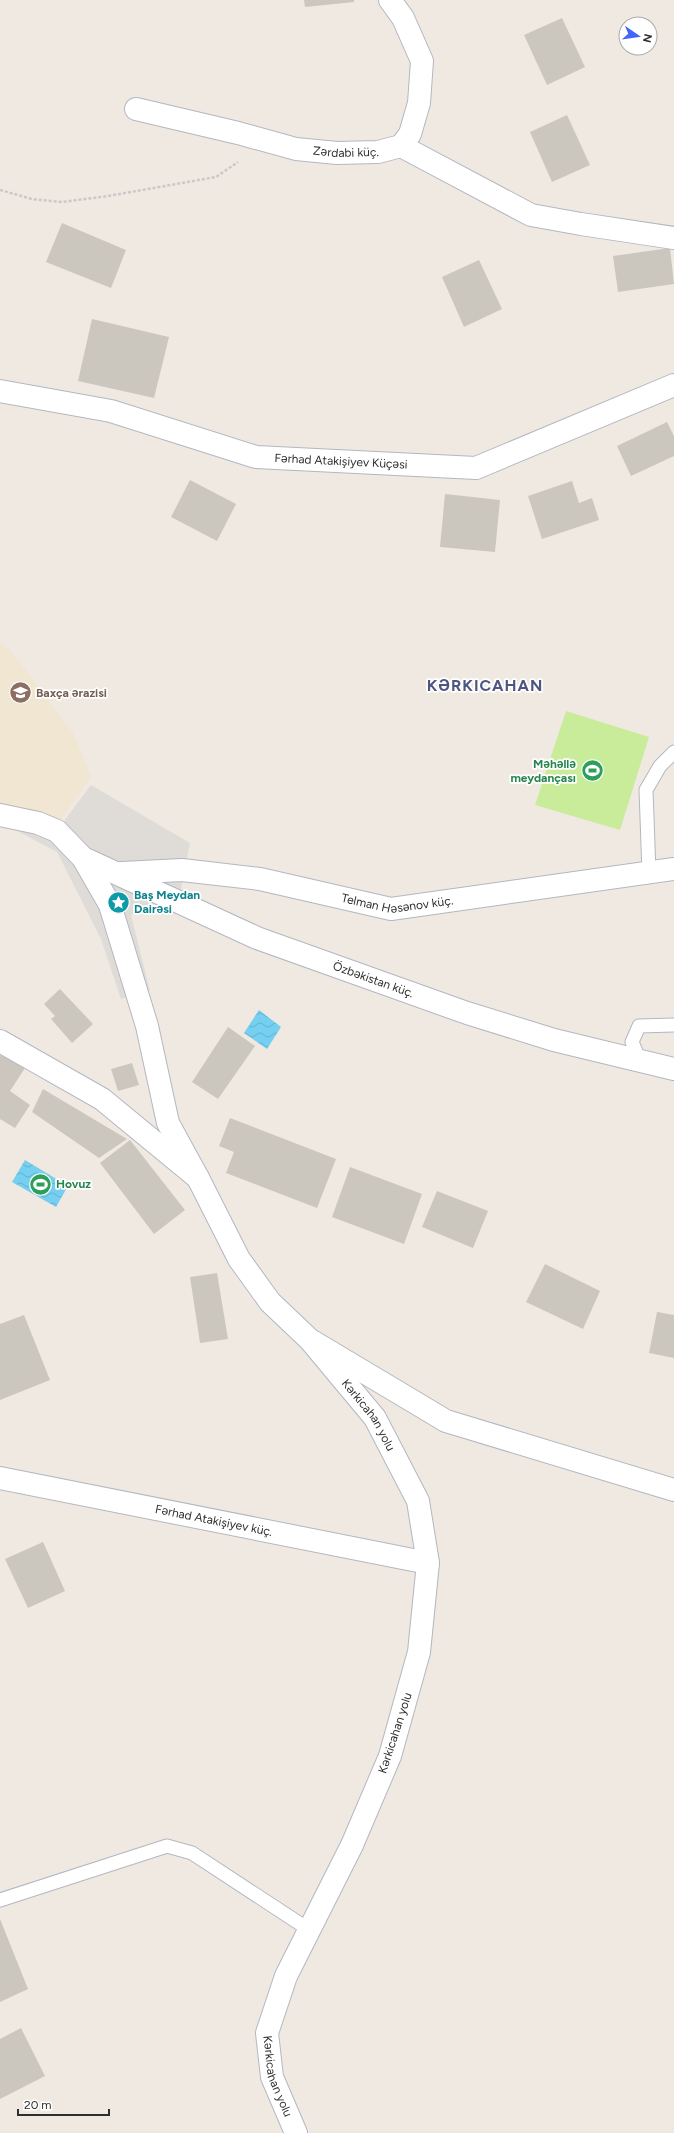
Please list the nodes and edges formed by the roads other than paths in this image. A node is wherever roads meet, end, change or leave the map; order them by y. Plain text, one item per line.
1 (390, 0) edge
2 (136, 109) dead end
3 (401, 146) junction
4 (674, 238) edge
5 (674, 385) edge
6 (0, 391) edge
7 (674, 752) edge
8 (0, 815) edge
9 (83, 858) junction
10 (674, 869) edge
11 (649, 873) junction
12 (121, 874) junction
13 (674, 1025) edge
14 (0, 1040) edge
15 (640, 1061) junction
16 (674, 1068) edge
17 (198, 1178) junction
18 (310, 1340) junction
19 (0, 1478) edge
20 (674, 1490) edge
21 (428, 1563) junction
22 (0, 1900) edge
23 (308, 1929) junction
24 (296, 2133) edge

1 - 3 street
2 - 3 street, Zərdabi küç.
3 - 4 street
5 - 6 street, Fərhad Atakişiyev Küçəsi
7 - 11 lane
8 - 9 street
9 - 12 street, Özbəkistan küç.
9 - 17 street
10 - 11 street, Telman Həsənov küç.
11 - 12 street, Telman Həsənov küç.
12 - 15 street, Özbəkistan küç.
13 - 15 lane
14 - 17 street
15 - 16 street, Özbəkistan küç.
17 - 18 street
18 - 20 street
18 - 21 street, Kərkicahan yolu
19 - 21 street, Fərhad Atakişiyev küç.
21 - 23 street, Kərkicahan yolu
22 - 23 lane
23 - 24 street, Kərkicahan yolu

